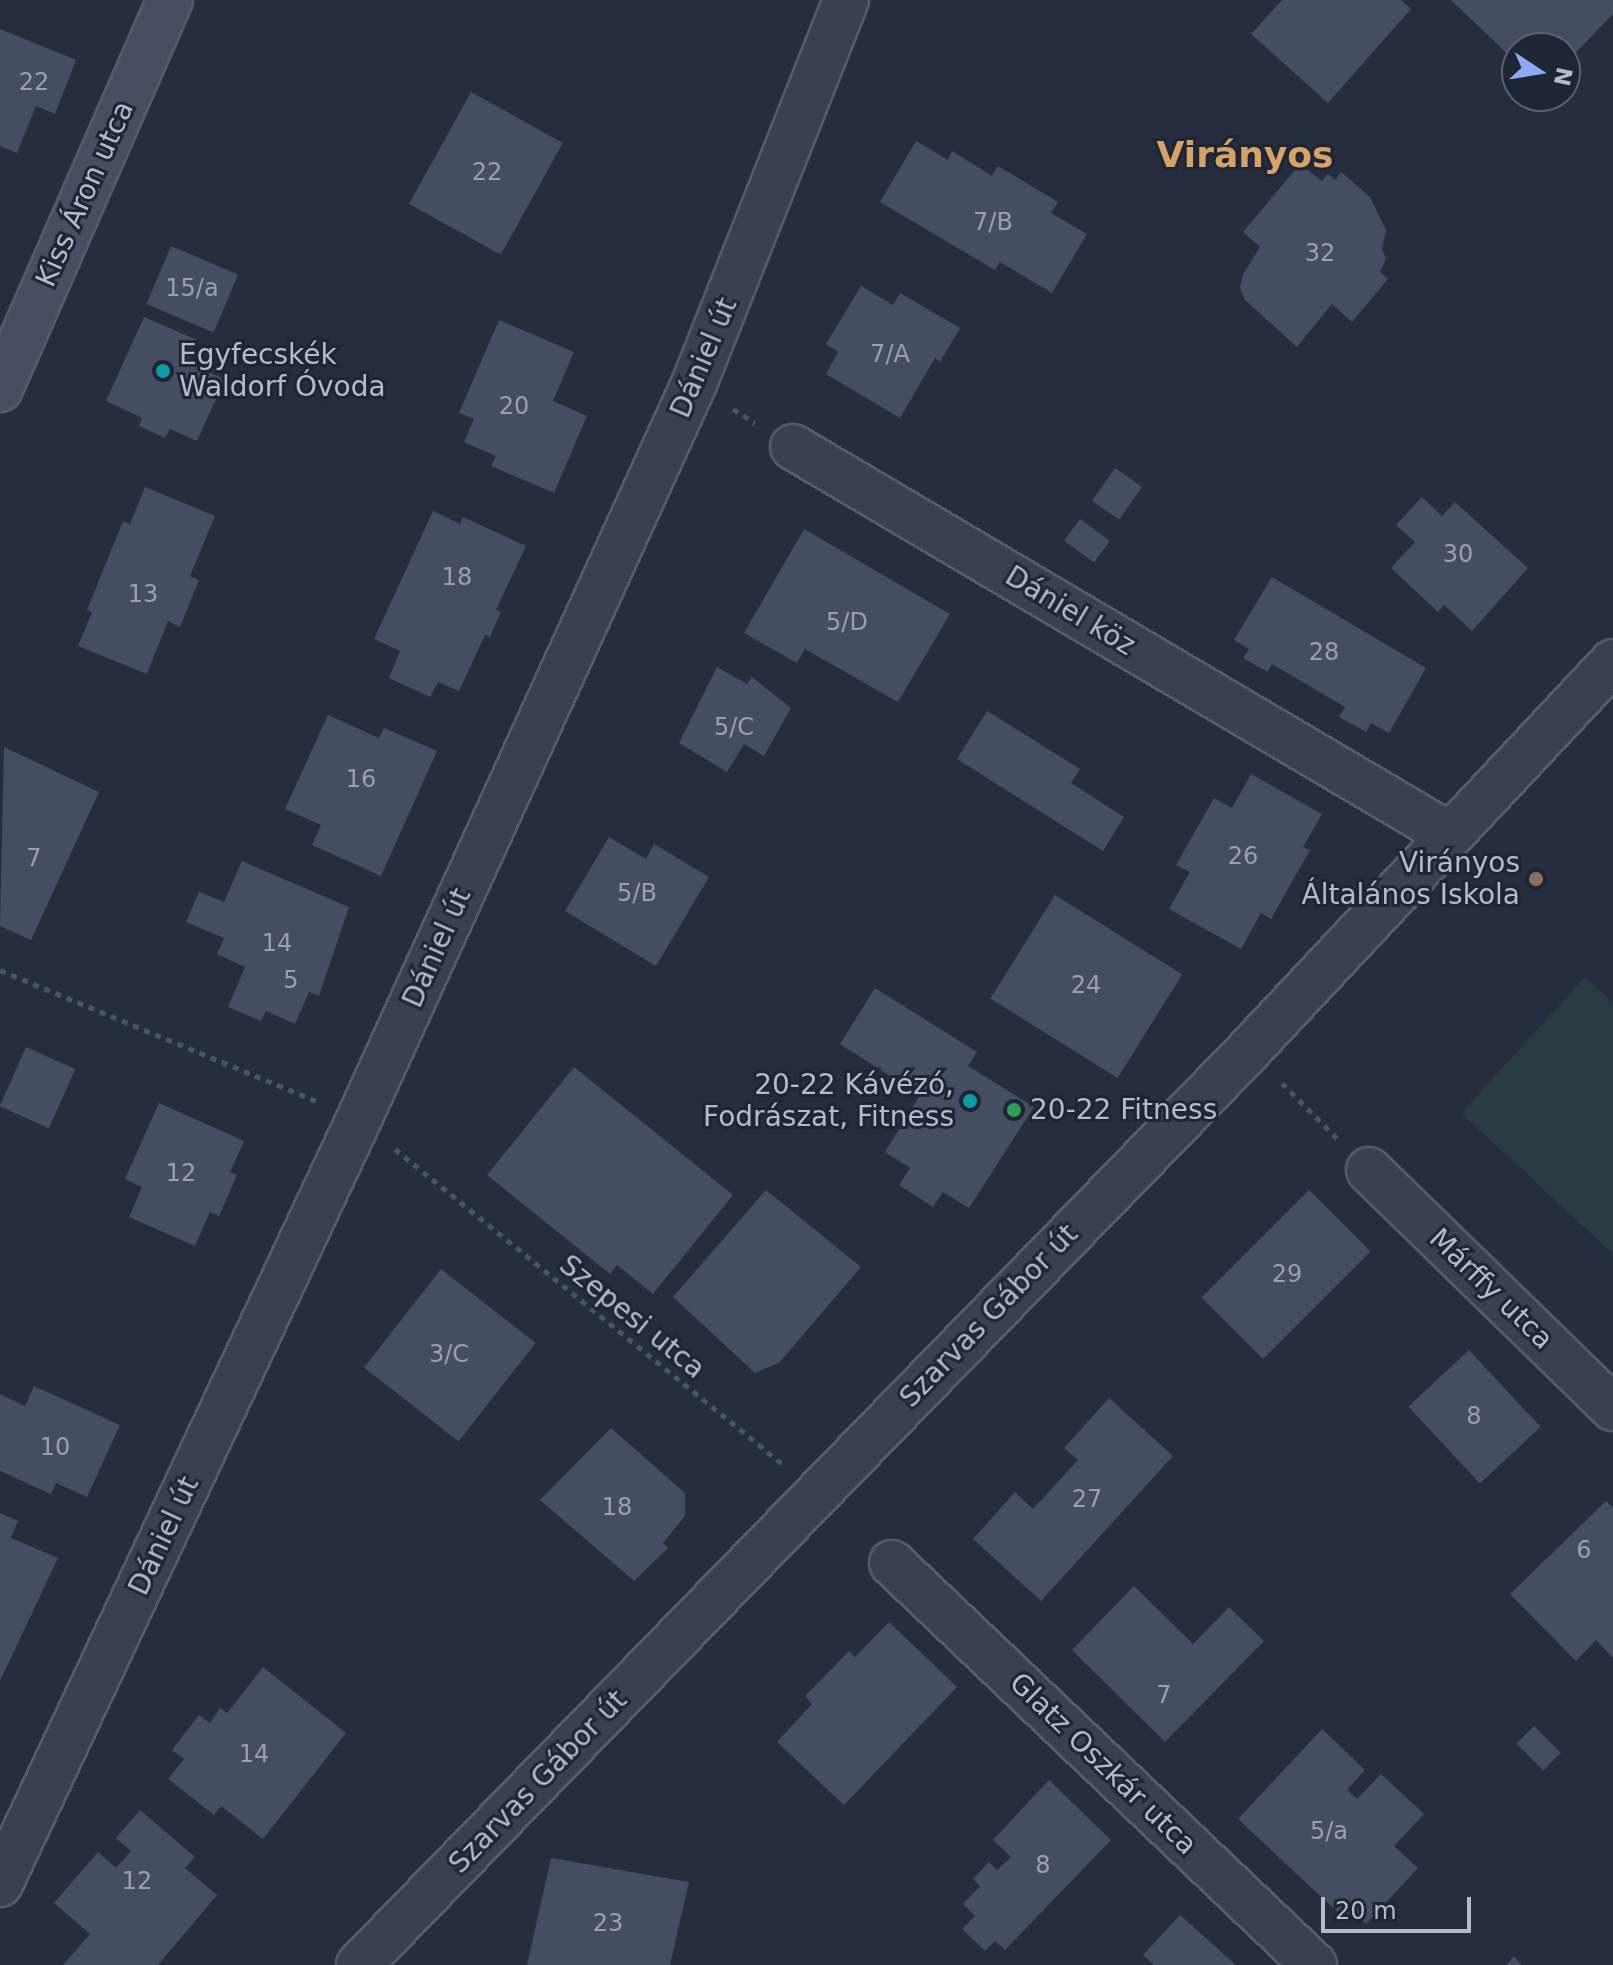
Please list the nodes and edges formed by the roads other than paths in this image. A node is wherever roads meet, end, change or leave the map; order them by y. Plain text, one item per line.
1 (170, 0) edge
2 (846, 0) edge
3 (0, 389) edge
4 (793, 447) road end
5 (1613, 662) edge
6 (1448, 834) junction
7 (1369, 1170) road end
8 (1613, 1408) edge
9 (892, 1563) dead end
10 (0, 1884) edge
11 (359, 1965) edge
12 (1314, 1965) edge

1 - 3 street, Kiss Áron utca
2 - 10 street, Dániel út
4 - 6 street, Dániel köz
5 - 6 street, Szarvas Gábor út
6 - 11 street, Szarvas Gábor út
7 - 8 street, Márffy utca
9 - 12 street, Glatz Oszkár utca

